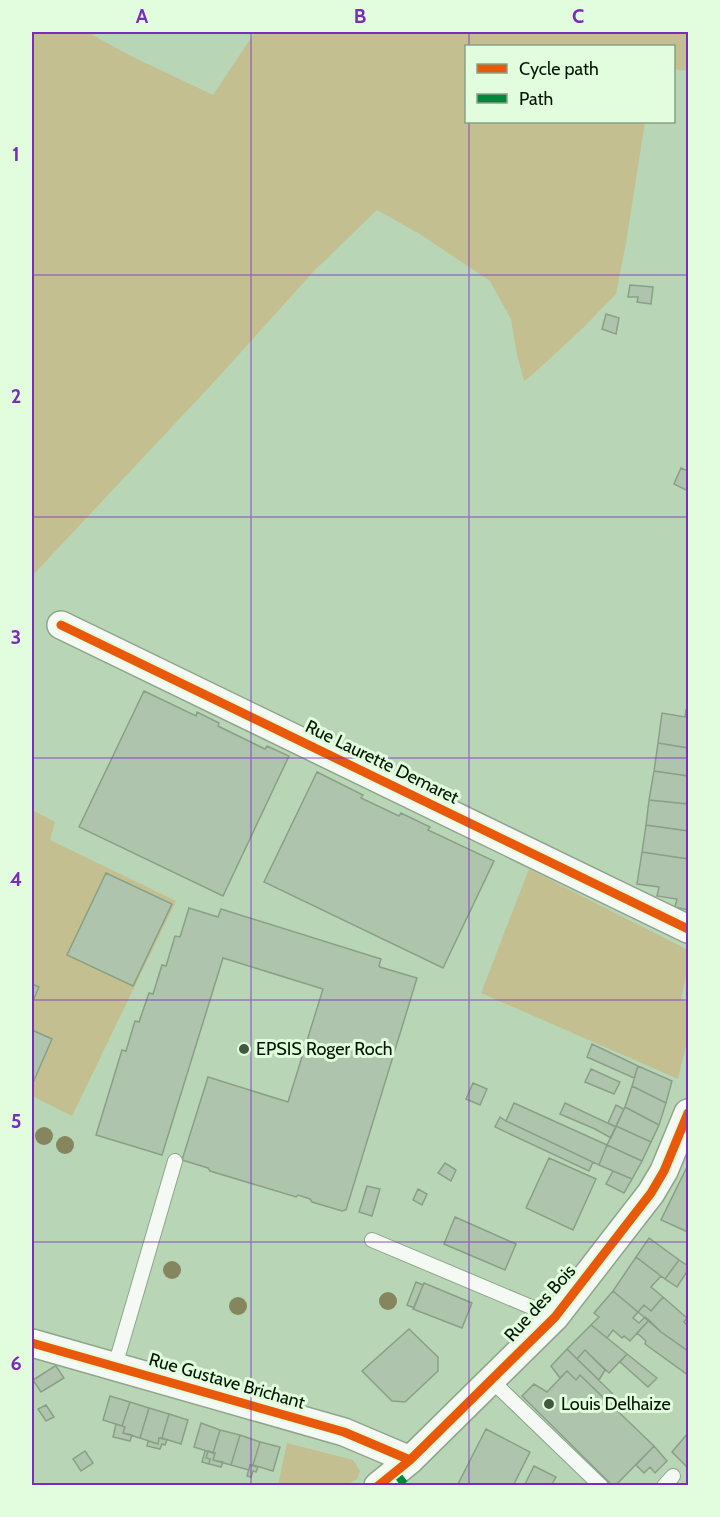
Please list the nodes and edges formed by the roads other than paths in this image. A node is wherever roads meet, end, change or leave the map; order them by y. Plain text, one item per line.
1 (61, 626) dead end
2 (688, 929) edge
3 (688, 1113) edge
4 (175, 1161) dead end
5 (372, 1240) dead end
6 (555, 1317) junction
7 (32, 1342) edge
8 (115, 1366) junction
9 (491, 1380) junction
10 (410, 1460) junction
11 (378, 1485) edge
12 (601, 1485) edge

1 - 2 street, Rue Laurette Demaret
3 - 6 street, Rue des Bois
4 - 8 lane
5 - 6 lane
6 - 9 street, Rue des Bois
7 - 8 street, Rue Gustave Brichant
8 - 10 street, Rue Gustave Brichant
9 - 10 street, Rue des Bois
9 - 12 lane
10 - 11 street, Rue des Bois

